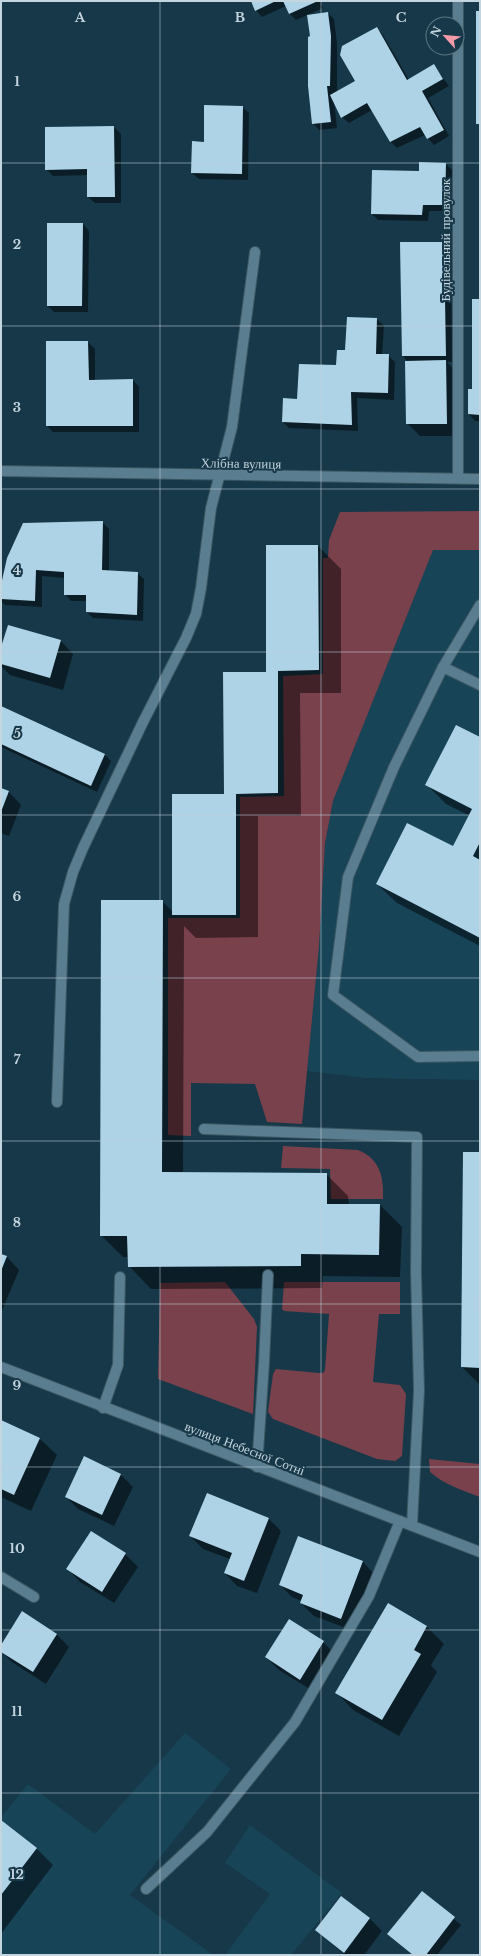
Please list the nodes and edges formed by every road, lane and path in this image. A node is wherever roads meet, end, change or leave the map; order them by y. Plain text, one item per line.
1 (458, 1) edge
2 (255, 252) dead end
3 (1, 471) edge
4 (220, 476) junction
5 (458, 478) junction
6 (480, 479) edge
7 (480, 605) edge
8 (443, 668) junction
9 (480, 685) edge
10 (480, 1056) edge
11 (57, 1102) dead end
12 (204, 1129) dead end
13 (268, 1275) dead end
14 (120, 1277) dead end
15 (1, 1367) edge
16 (103, 1408) junction
17 (257, 1467) junction
18 (400, 1521) junction
19 (412, 1525) junction
20 (480, 1552) edge
21 (1, 1577) edge
22 (34, 1597) dead end
23 (146, 1889) dead end

1 - 5 street, Будівельний провулок
2 - 4 street
3 - 4 street, Хлібна вулиця
4 - 5 street, Хлібна вулиця
4 - 11 street
5 - 6 street, Хлібна вулиця
7 - 8 street
8 - 9 street
8 - 10 street
12 - 19 street
13 - 17 street
14 - 16 street
15 - 16 street, вулиця Небесної Сотні
16 - 17 street, вулиця Небесної Сотні
17 - 18 street, вулиця Небесної Сотні
18 - 19 street, вулиця Небесної Сотні
18 - 23 street
19 - 20 street, вулиця Небесної Сотні
21 - 22 street

